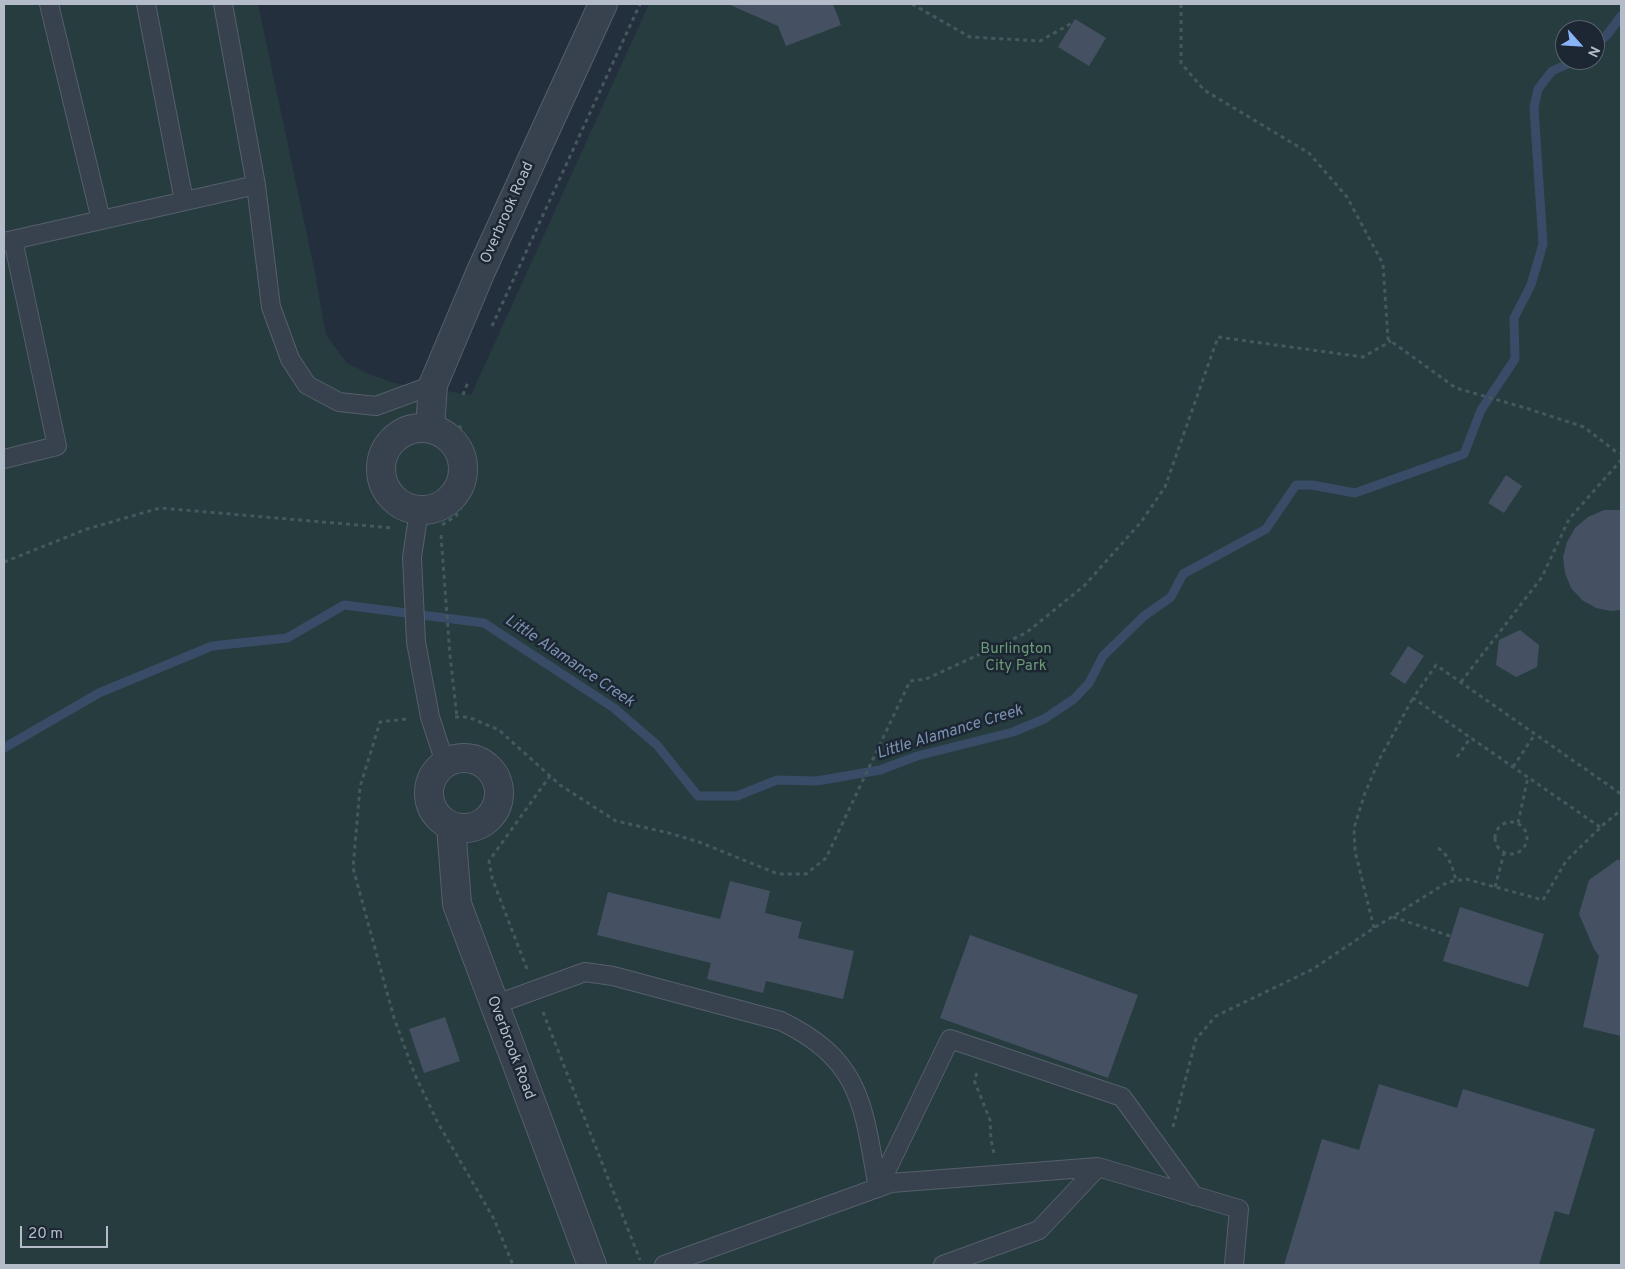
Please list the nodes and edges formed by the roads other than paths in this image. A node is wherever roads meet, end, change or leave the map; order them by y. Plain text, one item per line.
1 (49, 4) edge
2 (146, 4) edge
3 (223, 4) edge
4 (603, 4) edge
5 (256, 185) junction
6 (184, 201) junction
7 (101, 220) junction
8 (9, 241) edge
9 (433, 385) junction
10 (430, 428) junction
11 (4, 459) edge
12 (418, 520) junction
13 (444, 763) junction
14 (451, 826) junction
15 (494, 1005) junction
16 (1098, 1167) junction
17 (878, 1188) junction
18 (1194, 1196) junction
19 (592, 1265) edge
20 (664, 1265) edge
21 (942, 1265) edge
22 (1234, 1265) edge

1 - 7 lane
2 - 6 lane
3 - 5 lane
4 - 9 street, Overbrook Road
5 - 6 lane
5 - 9 lane
6 - 7 lane
7 - 8 lane
8 - 11 lane
9 - 10 street, Overbrook Road
10 - 12 street
10 - 12 street
12 - 13 lane
13 - 14 street
13 - 14 street
14 - 15 street, Overbrook Road
15 - 17 lane
15 - 19 street, Overbrook Road
16 - 17 lane
16 - 18 lane
16 - 21 lane
17 - 18 lane
17 - 20 lane
18 - 22 lane

